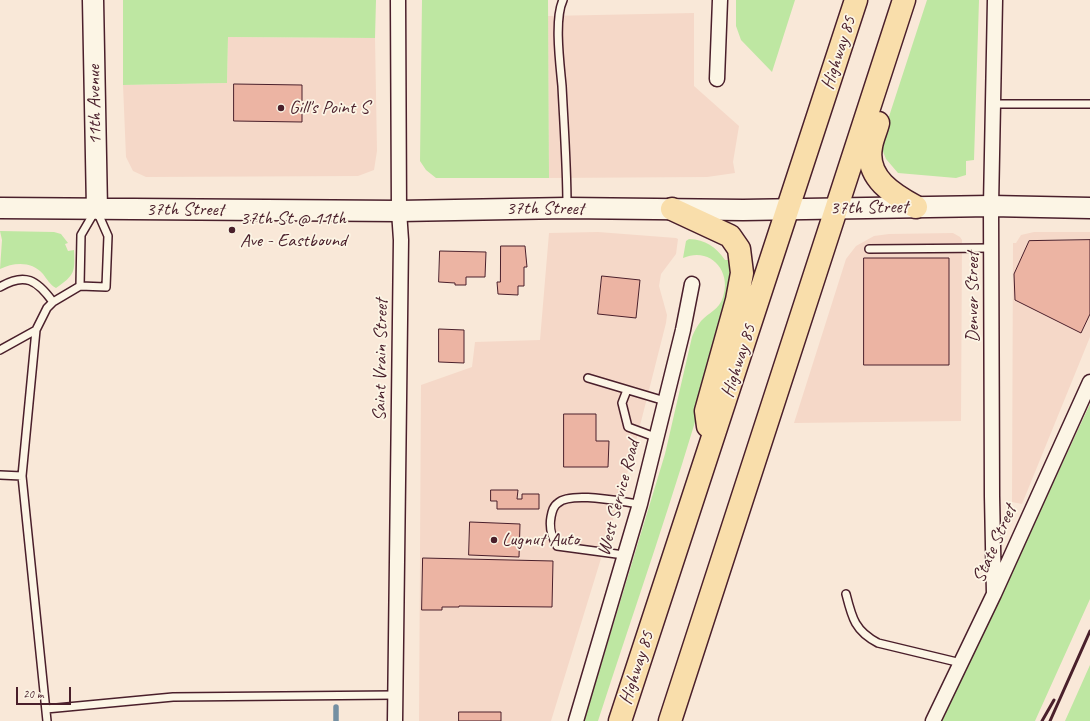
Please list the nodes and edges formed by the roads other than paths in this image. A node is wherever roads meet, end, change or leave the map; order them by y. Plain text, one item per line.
1 (93, 0) edge
2 (398, 0) edge
3 (563, 0) edge
4 (720, 0) edge
5 (856, 0) edge
6 (904, 0) edge
7 (917, 0) edge
8 (995, 0) edge
9 (718, 79) dead end
10 (994, 104) junction
11 (1090, 104) edge
12 (991, 206) junction
13 (916, 207) junction
14 (0, 208) edge
15 (567, 208) junction
16 (836, 208) junction
17 (1090, 208) edge
18 (97, 209) junction
19 (672, 209) junction
20 (788, 209) junction
21 (399, 211) junction
22 (992, 248) junction
23 (869, 250) dead end
24 (692, 284) dead end
25 (80, 286) junction
26 (0, 287) edge
27 (53, 302) junction
28 (36, 330) junction
29 (0, 350) edge
30 (588, 378) dead end
31 (1090, 382) edge
32 (627, 390) junction
33 (665, 402) junction
34 (655, 437) junction
35 (711, 445) junction
36 (0, 475) edge
37 (22, 476) junction
38 (640, 504) junction
39 (624, 555) junction
40 (846, 594) dead end
41 (994, 594) junction
42 (961, 663) junction
43 (395, 695) junction
44 (46, 709) junction
45 (47, 721) edge
46 (395, 721) edge
47 (576, 721) edge
48 (620, 721) edge
49 (670, 721) edge
50 (933, 721) edge

1 - 18 main road, 11th Avenue
2 - 21 street, Saint Vrain Street
3 - 15 lane
4 - 9 street
5 - 20 highway, Highway 85
6 - 16 highway
7 - 13 highway
8 - 10 street, Denver Street
10 - 11 lane
10 - 12 street, Denver Street
12 - 13 main road, 37th Street
12 - 17 main road, 37th Street
12 - 22 street, Denver Street
13 - 16 main road, 37th Street
14 - 18 main road, 37th Street
15 - 19 main road, 37th Street
15 - 21 main road, 37th Street
16 - 20 main road, 37th Street
16 - 49 highway
18 - 21 main road, 37th Street
18 - 25 lane
18 - 25 lane
19 - 20 main road, 37th Street
19 - 35 highway
20 - 35 highway, Highway 85
21 - 43 street, Saint Vrain Street
22 - 23 lane
22 - 41 street, Denver Street
24 - 33 street, West Service Road
25 - 27 lane
26 - 27 lane
27 - 28 lane
28 - 29 lane
28 - 37 lane
30 - 32 lane
31 - 41 street, State Street
32 - 33 lane
32 - 34 lane
33 - 34 street, West Service Road
34 - 38 street, West Service Road
35 - 48 highway, Highway 85
36 - 37 lane
37 - 44 lane
38 - 39 street, West Service Road
38 - 39 lane
39 - 47 street, West Service Road
40 - 42 lane
41 - 42 street, State Street
42 - 50 street, State Street
43 - 44 lane
43 - 46 street, Saint Vrain Street
44 - 45 lane

